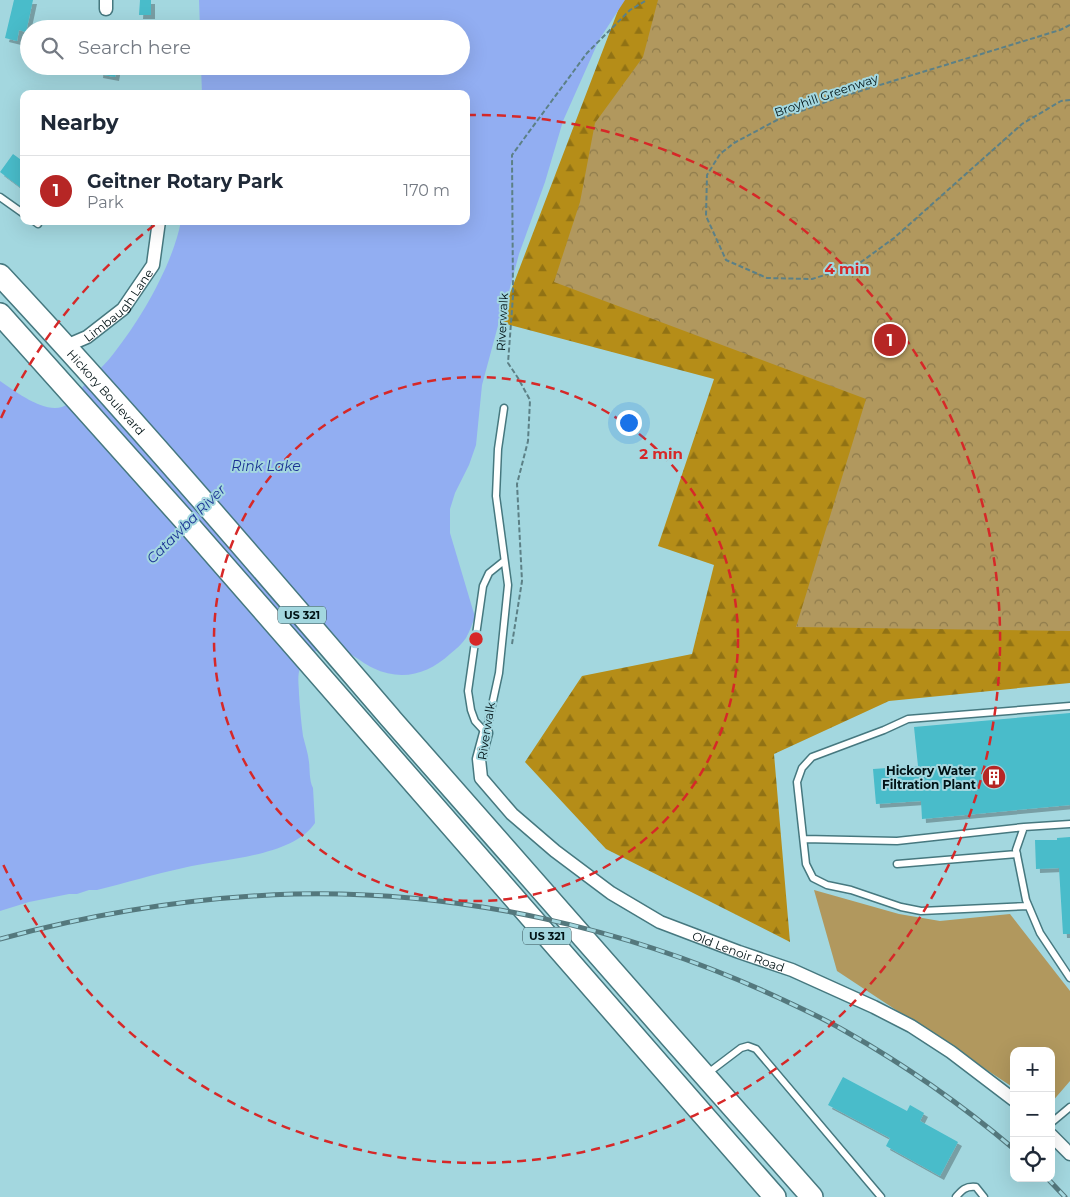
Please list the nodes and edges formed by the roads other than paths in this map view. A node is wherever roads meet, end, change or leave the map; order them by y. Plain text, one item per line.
1 (0, 197) edge
2 (20, 211) edge
3 (158, 225) edge
4 (0, 275) edge
5 (0, 314) edge
6 (71, 352) junction
7 (504, 408) dead end
8 (504, 561) junction
9 (1070, 706) edge
10 (486, 733) junction
11 (1070, 824) edge
12 (1024, 827) junction
13 (804, 839) junction
14 (1017, 854) junction
15 (897, 864) dead end
16 (1028, 906) junction
17 (1070, 978) edge
18 (705, 1075) junction
19 (1010, 1097) edge
20 (1070, 1107) edge
21 (1055, 1120) edge
22 (1053, 1137) edge
23 (1070, 1154) edge
24 (775, 1197) edge
25 (812, 1197) edge
26 (881, 1197) edge
27 (956, 1197) edge
28 (984, 1197) edge

1 - 2 lane
3 - 6 street, Limbaugh Lane
4 - 6 highway, Hickory Boulevard / US 321
5 - 24 highway, US 321
6 - 18 highway, Hickory Boulevard / US 321
7 - 8 lane
8 - 10 lane
8 - 10 lane
9 - 13 lane
10 - 19 street, Old Lenoir Road
11 - 12 lane
12 - 13 lane
12 - 14 lane
13 - 16 lane
14 - 15 lane
14 - 16 lane
16 - 17 lane
18 - 25 highway, US 321
18 - 26 lane
20 - 21 lane
22 - 23 street
27 - 28 lane

